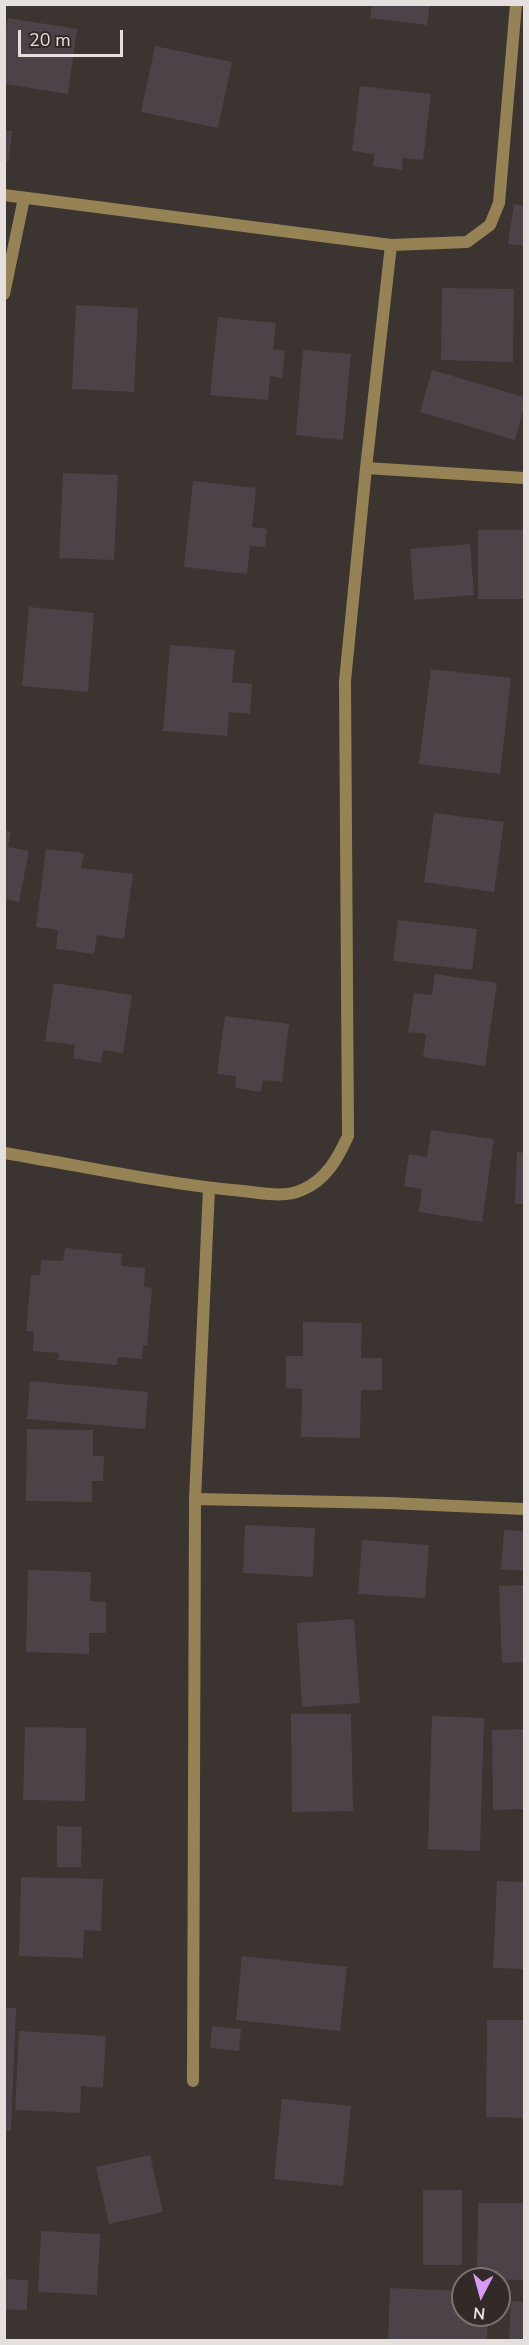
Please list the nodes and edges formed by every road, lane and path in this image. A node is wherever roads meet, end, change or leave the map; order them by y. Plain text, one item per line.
1 (516, 4) edge
2 (4, 195) edge
3 (24, 198) junction
4 (391, 245) junction
5 (4, 294) edge
6 (366, 468) junction
7 (525, 478) edge
8 (4, 1153) edge
9 (209, 1188) junction
10 (195, 1499) junction
11 (525, 1509) edge
12 (193, 2081) dead end

1 - 4 street
2 - 3 street
3 - 4 street
3 - 5 street
4 - 6 street
6 - 7 street
6 - 9 street
8 - 9 street
9 - 10 street
10 - 11 street
10 - 12 street

